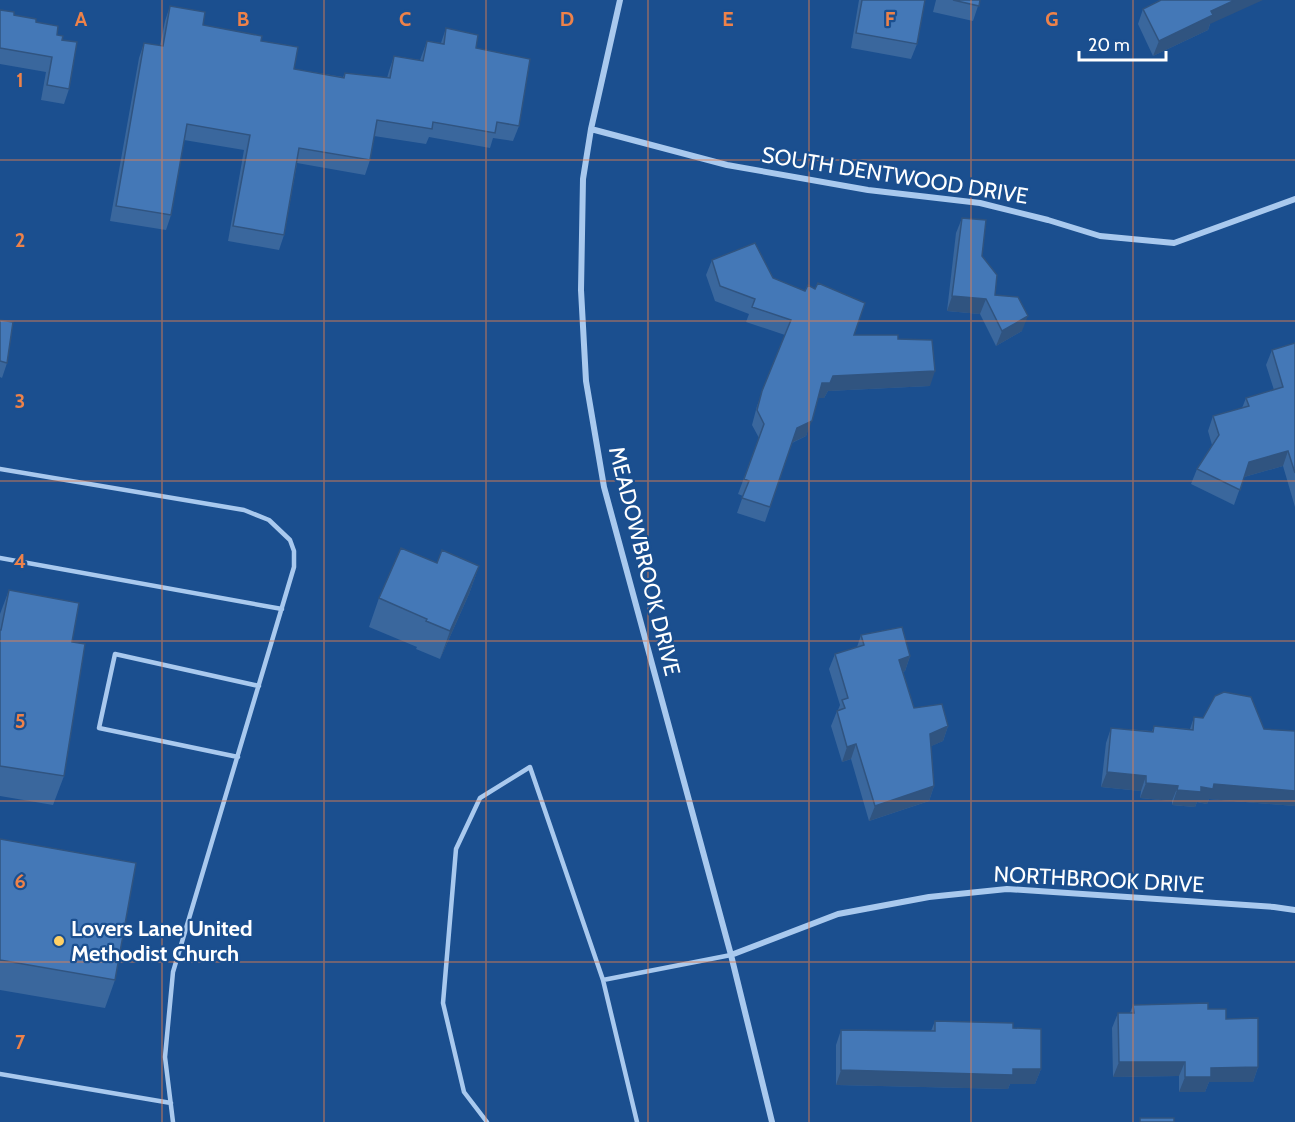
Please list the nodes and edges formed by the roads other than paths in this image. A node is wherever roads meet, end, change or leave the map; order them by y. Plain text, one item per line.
1 (620, 0) edge
2 (591, 129) junction
3 (1295, 199) edge
4 (0, 469) edge
5 (0, 558) edge
6 (282, 609) junction
7 (259, 686) junction
8 (238, 757) junction
9 (1295, 910) edge
10 (731, 955) junction
11 (603, 980) junction
12 (0, 1074) edge
13 (171, 1103) junction
14 (173, 1122) edge
15 (487, 1122) edge
16 (637, 1122) edge
17 (772, 1122) edge

1 - 2 street, MEADOWBROOK DRIVE
2 - 3 street, SOUTH DENTWOOD DRIVE
2 - 10 street, MEADOWBROOK DRIVE
4 - 6 lane
5 - 6 lane
6 - 7 lane
7 - 8 lane
7 - 8 lane
8 - 13 lane
9 - 10 street, NORTHBROOK DRIVE
10 - 11 lane
10 - 17 street, MEADOWBROOK DRIVE
11 - 15 lane
11 - 16 lane
12 - 13 lane
13 - 14 lane

